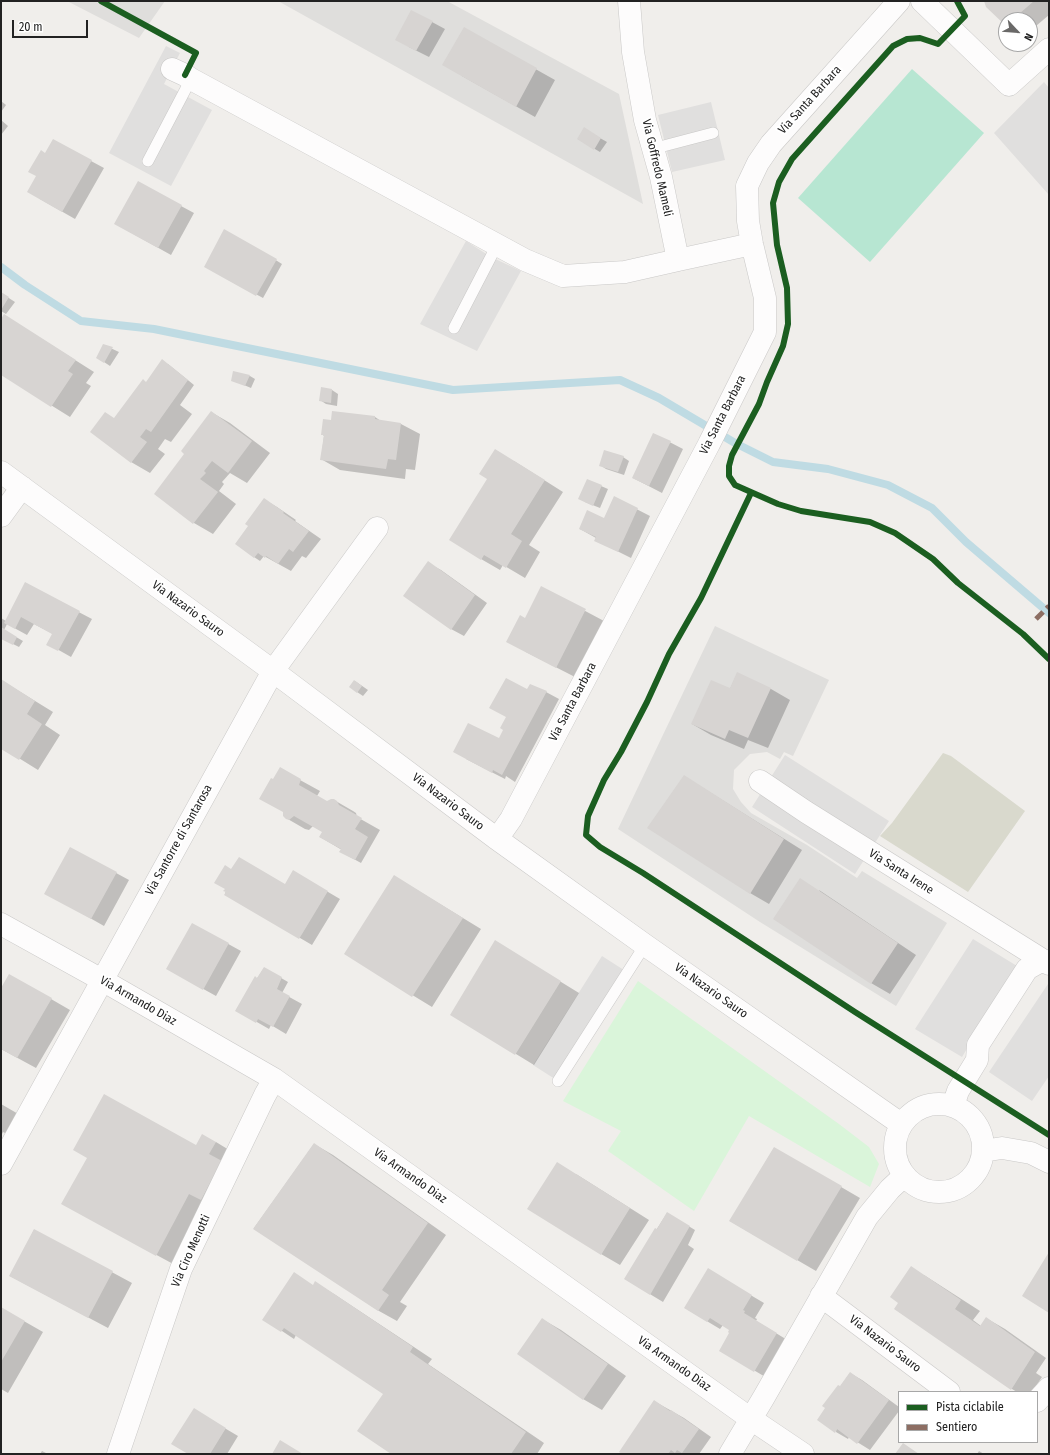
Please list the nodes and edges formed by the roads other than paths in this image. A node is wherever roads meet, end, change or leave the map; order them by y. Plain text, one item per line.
1 (629, 1) edge
2 (899, 1) edge
3 (922, 1) edge
4 (1049, 49) edge
5 (172, 69) dead end
6 (191, 79) junction
7 (713, 133) dead end
8 (652, 148) junction
9 (148, 161) dead end
10 (497, 244) junction
11 (752, 244) junction
12 (678, 260) junction
13 (454, 328) dead end
14 (1, 472) edge
15 (22, 487) junction
16 (1, 516) edge
17 (377, 528) dead end
18 (273, 670) junction
19 (760, 781) dead end
20 (497, 839) junction
21 (1, 924) edge
22 (645, 945) junction
23 (1046, 962) edge
24 (102, 980) junction
25 (274, 1079) junction
26 (558, 1081) dead end
27 (953, 1106) junction
28 (901, 1124) junction
29 (983, 1150) junction
30 (1049, 1162) edge
31 (1, 1164) edge
32 (904, 1176) junction
33 (821, 1296) junction
34 (1049, 1388) edge
35 (948, 1391) edge
36 (1038, 1400) edge
37 (751, 1419) junction
38 (118, 1454) edge
39 (730, 1454) edge
40 (803, 1454) edge

1 - 8 street, Via Goffredo Mameli
2 - 11 street, Via Santa Barbara
3 - 4 street
5 - 6 street
6 - 9 lane
6 - 10 street
7 - 8 lane
8 - 12 street, Via Goffredo Mameli
10 - 12 street
10 - 13 lane
11 - 12 street
11 - 20 street, Via Santa Barbara
14 - 15 street, Via Nazario Sauro
15 - 16 street
15 - 18 street, Via Nazario Sauro
17 - 18 street, Via Santorre di Santarosa
18 - 20 street, Via Nazario Sauro
18 - 24 street, Via Santorre di Santarosa
19 - 23 street, Via Santa Irene
20 - 22 street, Via Nazario Sauro
21 - 24 street, Via Armando Diaz
22 - 26 lane
22 - 28 street, Via Nazario Sauro
23 - 27 street, Via Santa Irene
24 - 25 street, Via Armando Diaz
24 - 31 street, Via Santorre di Santarosa
25 - 37 street, Via Armando Diaz
25 - 38 street, Via Ciro Menotti
27 - 28 street
27 - 29 street
28 - 32 street
29 - 30 street
29 - 32 street
32 - 33 street
33 - 35 street, Via Nazario Sauro
33 - 37 street
34 - 36 street
37 - 39 street
37 - 40 street, Via Armando Diaz

